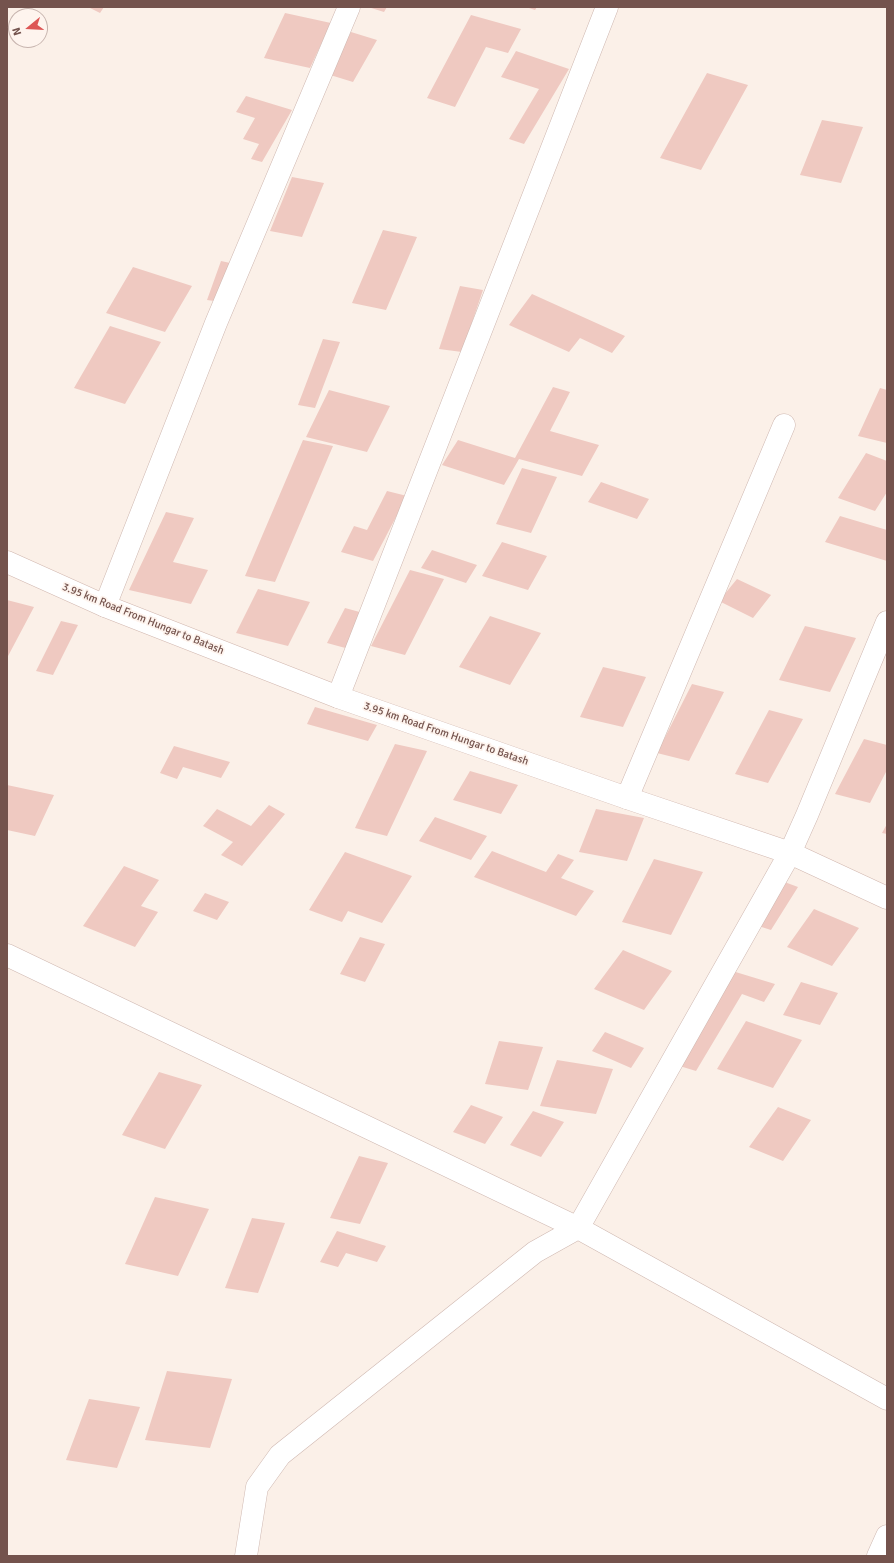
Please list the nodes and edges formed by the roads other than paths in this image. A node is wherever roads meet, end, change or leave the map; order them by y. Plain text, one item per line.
1 (349, 7) edge
2 (607, 7) edge
3 (784, 425) dead end
4 (7, 562) edge
5 (105, 606) junction
6 (887, 622) edge
7 (338, 697) junction
8 (627, 798) junction
9 (790, 853) junction
10 (887, 898) edge
11 (7, 955) edge
12 (578, 1228) junction
13 (887, 1399) edge
14 (887, 1536) edge
15 (246, 1556) edge
16 (878, 1556) edge

1 - 5 street
2 - 7 street
3 - 8 street
4 - 5 street, 3.95 km Road From Hungar to Batash
5 - 7 street, 3.95 km Road From Hungar to Batash
6 - 9 street
7 - 8 street, 3.95 km Road From Hungar to Batash
8 - 9 street, 3.95 km Road From Hungar to Batash
9 - 10 street, 3.95 km Road From Hungar to Batash
9 - 12 street
11 - 12 street
12 - 13 street
12 - 15 street
14 - 16 street

